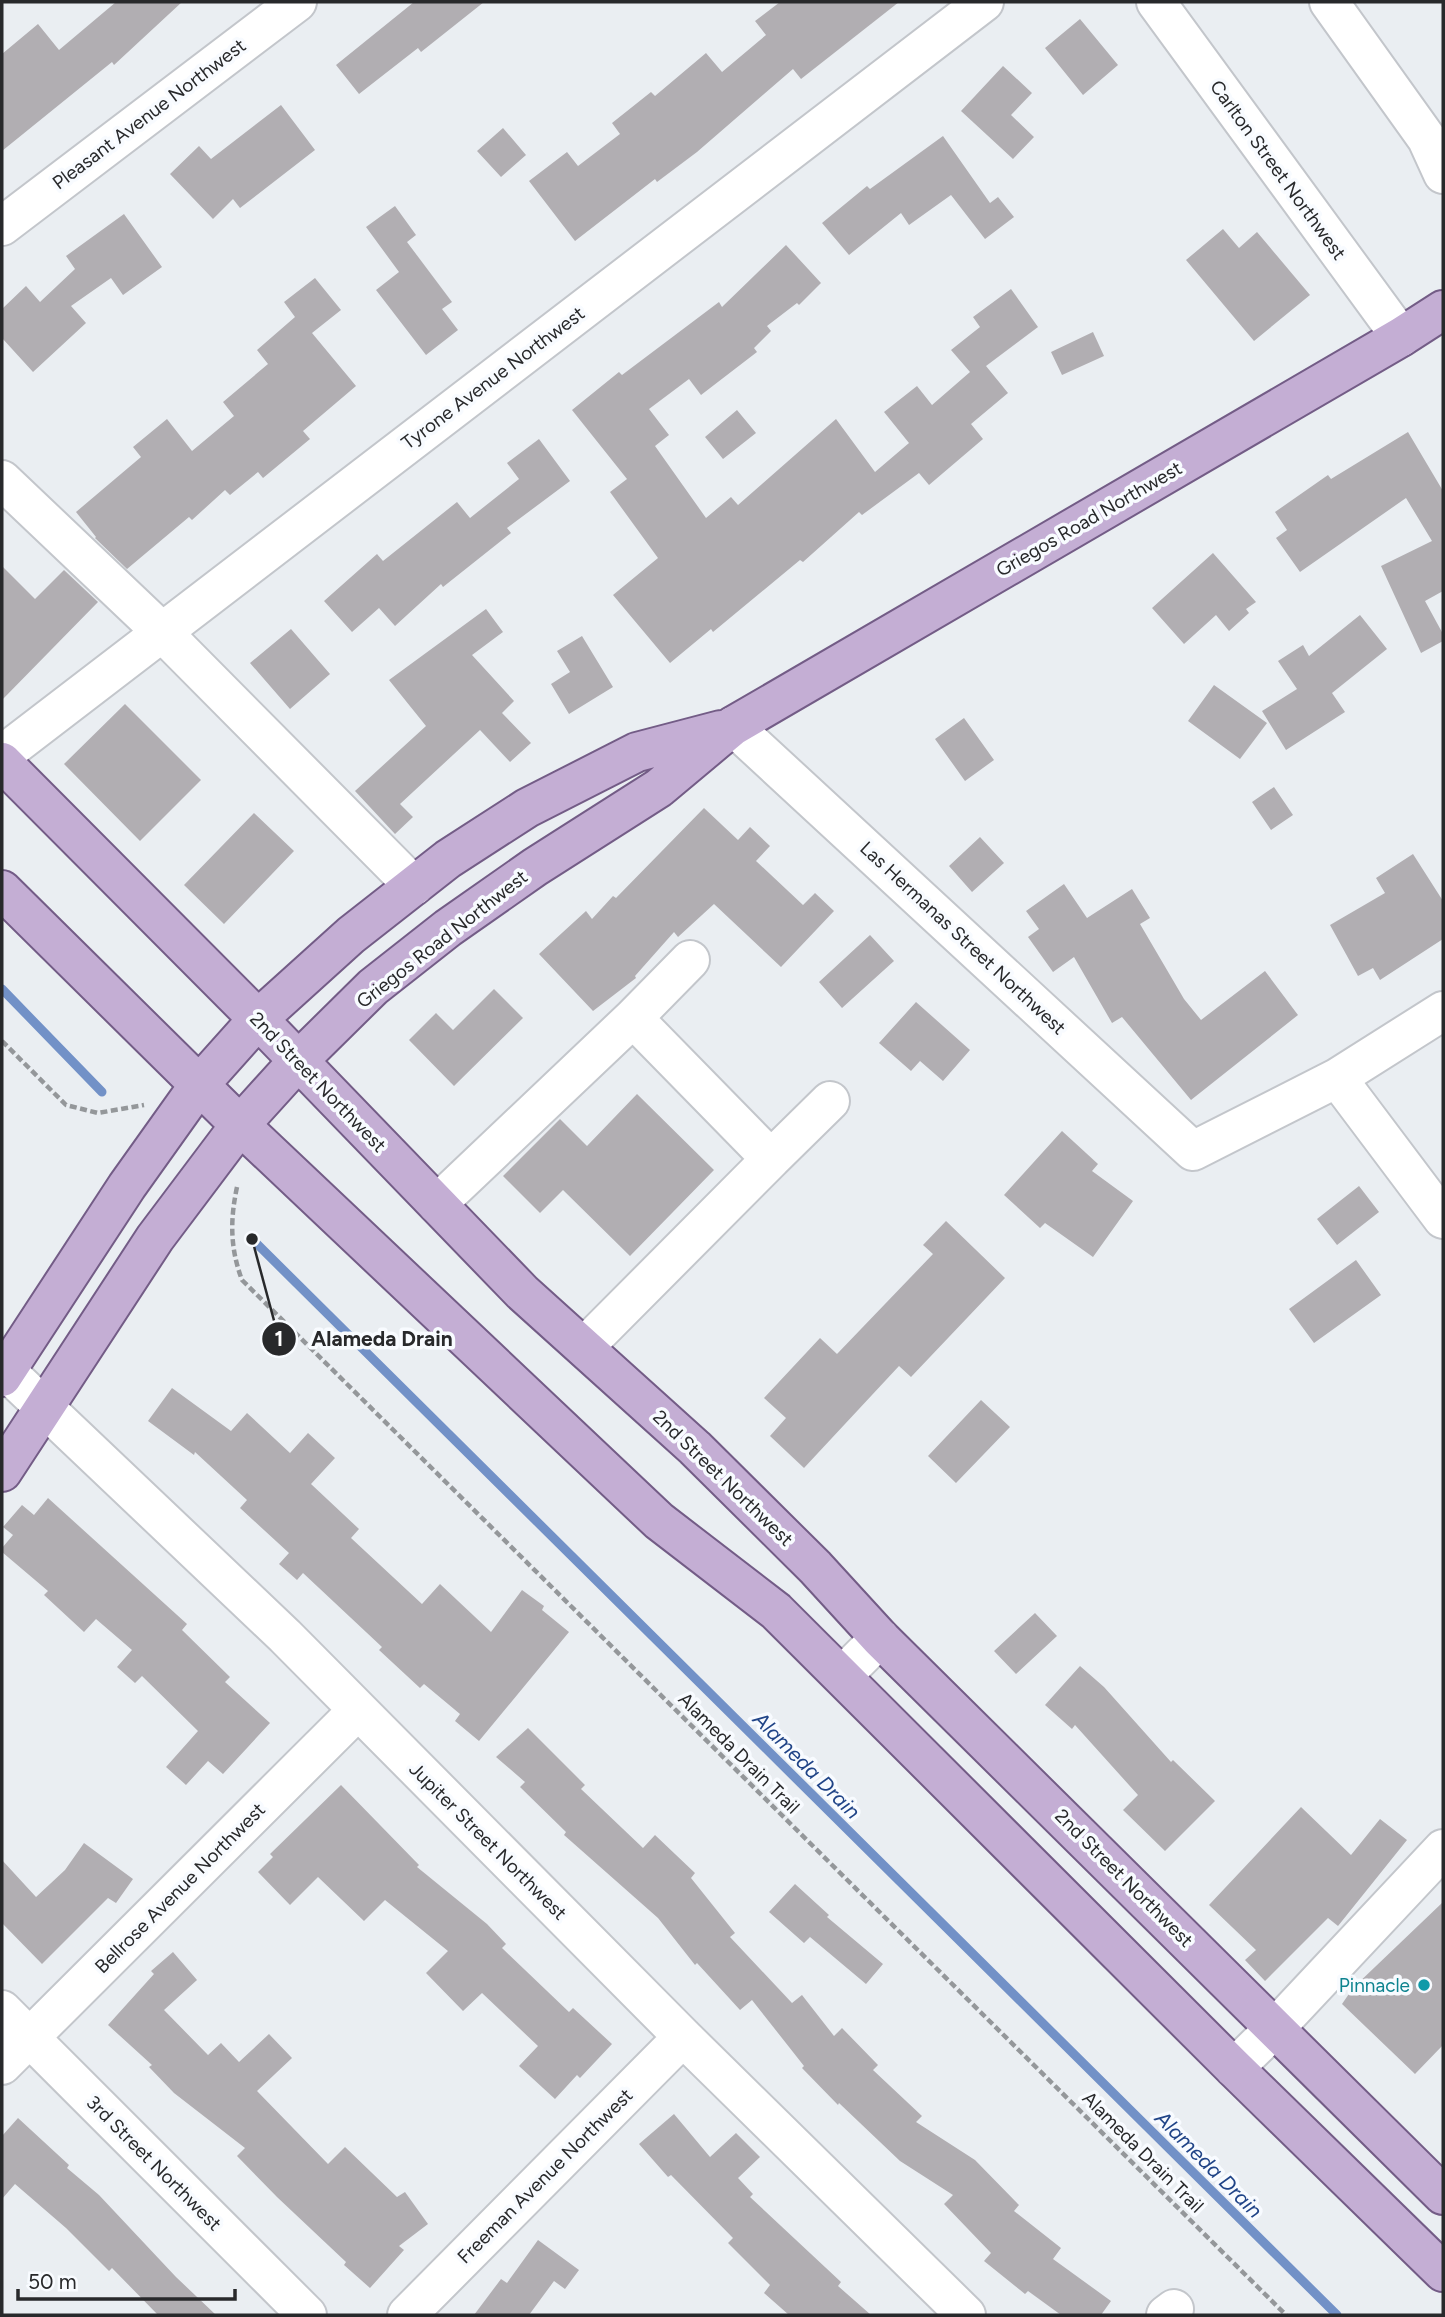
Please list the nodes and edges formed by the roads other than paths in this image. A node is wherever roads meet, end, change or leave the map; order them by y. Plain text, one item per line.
1 (297, 2) edge
2 (984, 2) edge
3 (1156, 2) edge
4 (1329, 2) edge
5 (1443, 174) edge
6 (2, 226) edge
7 (1441, 316) edge
8 (1401, 337) junction
9 (2, 480) edge
10 (162, 632) junction
11 (733, 726) junction
12 (2, 755) edge
13 (2, 762) edge
14 (414, 886) junction
15 (2, 890) edge
16 (690, 961) dead end
17 (1443, 1011) edge
18 (633, 1018) junction
19 (258, 1019) junction
20 (298, 1061) junction
21 (1337, 1078) junction
22 (199, 1085) junction
23 (830, 1101) dead end
24 (240, 1125) junction
25 (771, 1159) junction
26 (437, 1204) junction
27 (1443, 1219) edge
28 (584, 1347) junction
29 (4, 1374) edge
30 (45, 1407) junction
31 (2, 1472) edge
32 (880, 1639) junction
33 (842, 1676) junction
34 (358, 1710) junction
35 (1443, 1849) edge
36 (2, 2010) edge
37 (1276, 2027) junction
38 (683, 2037) junction
39 (29, 2038) junction
40 (2, 2065) edge
41 (1234, 2068) junction
42 (1443, 2195) edge
43 (1443, 2273) edge
44 (307, 2315) edge
45 (407, 2315) edge
46 (966, 2315) edge

1 - 6 street, Pleasant Avenue Northwest
2 - 10 street, Tyrone Avenue Northwest
3 - 8 street, Carlton Street Northwest
4 - 5 street
7 - 8 main road, Griegos Road Northwest
8 - 11 main road, Griegos Road Northwest
9 - 10 street
10 - 12 street, Tyrone Avenue Northwest
10 - 14 street
11 - 14 main road, Griegos Road Northwest
11 - 20 main road, Griegos Road Northwest
11 - 21 street, Las Hermanas Street Northwest
13 - 19 main road, 2nd Street Northwest
14 - 19 main road, Griegos Road Northwest
15 - 22 main road
16 - 18 street
17 - 21 street
18 - 25 street
18 - 26 street
19 - 20 main road, 2nd Street Northwest
19 - 22 main road, Griegos Road Northwest
20 - 24 main road, Griegos Road Northwest
20 - 26 main road, 2nd Street Northwest
21 - 27 street
22 - 24 main road
22 - 29 main road, Griegos Road Northwest
23 - 25 street
24 - 30 main road, Griegos Road Northwest
24 - 33 main road
25 - 28 street
26 - 28 main road, 2nd Street Northwest
28 - 32 main road, 2nd Street Northwest
29 - 30 street, Jupiter Street Northwest
30 - 31 main road, Griegos Road Northwest
30 - 34 street, Jupiter Street Northwest
32 - 33 street
32 - 37 main road, 2nd Street Northwest
33 - 41 main road
34 - 38 street, Jupiter Street Northwest
34 - 39 street, Bellrose Avenue Northwest
35 - 37 street
36 - 39 street, 3rd Street Northwest
37 - 41 street
37 - 42 main road, 2nd Street Northwest
38 - 45 street, Freeman Avenue Northwest
38 - 46 street, Jupiter Street Northwest
39 - 40 street, Bellrose Avenue Northwest
39 - 44 street, 3rd Street Northwest
41 - 43 main road

